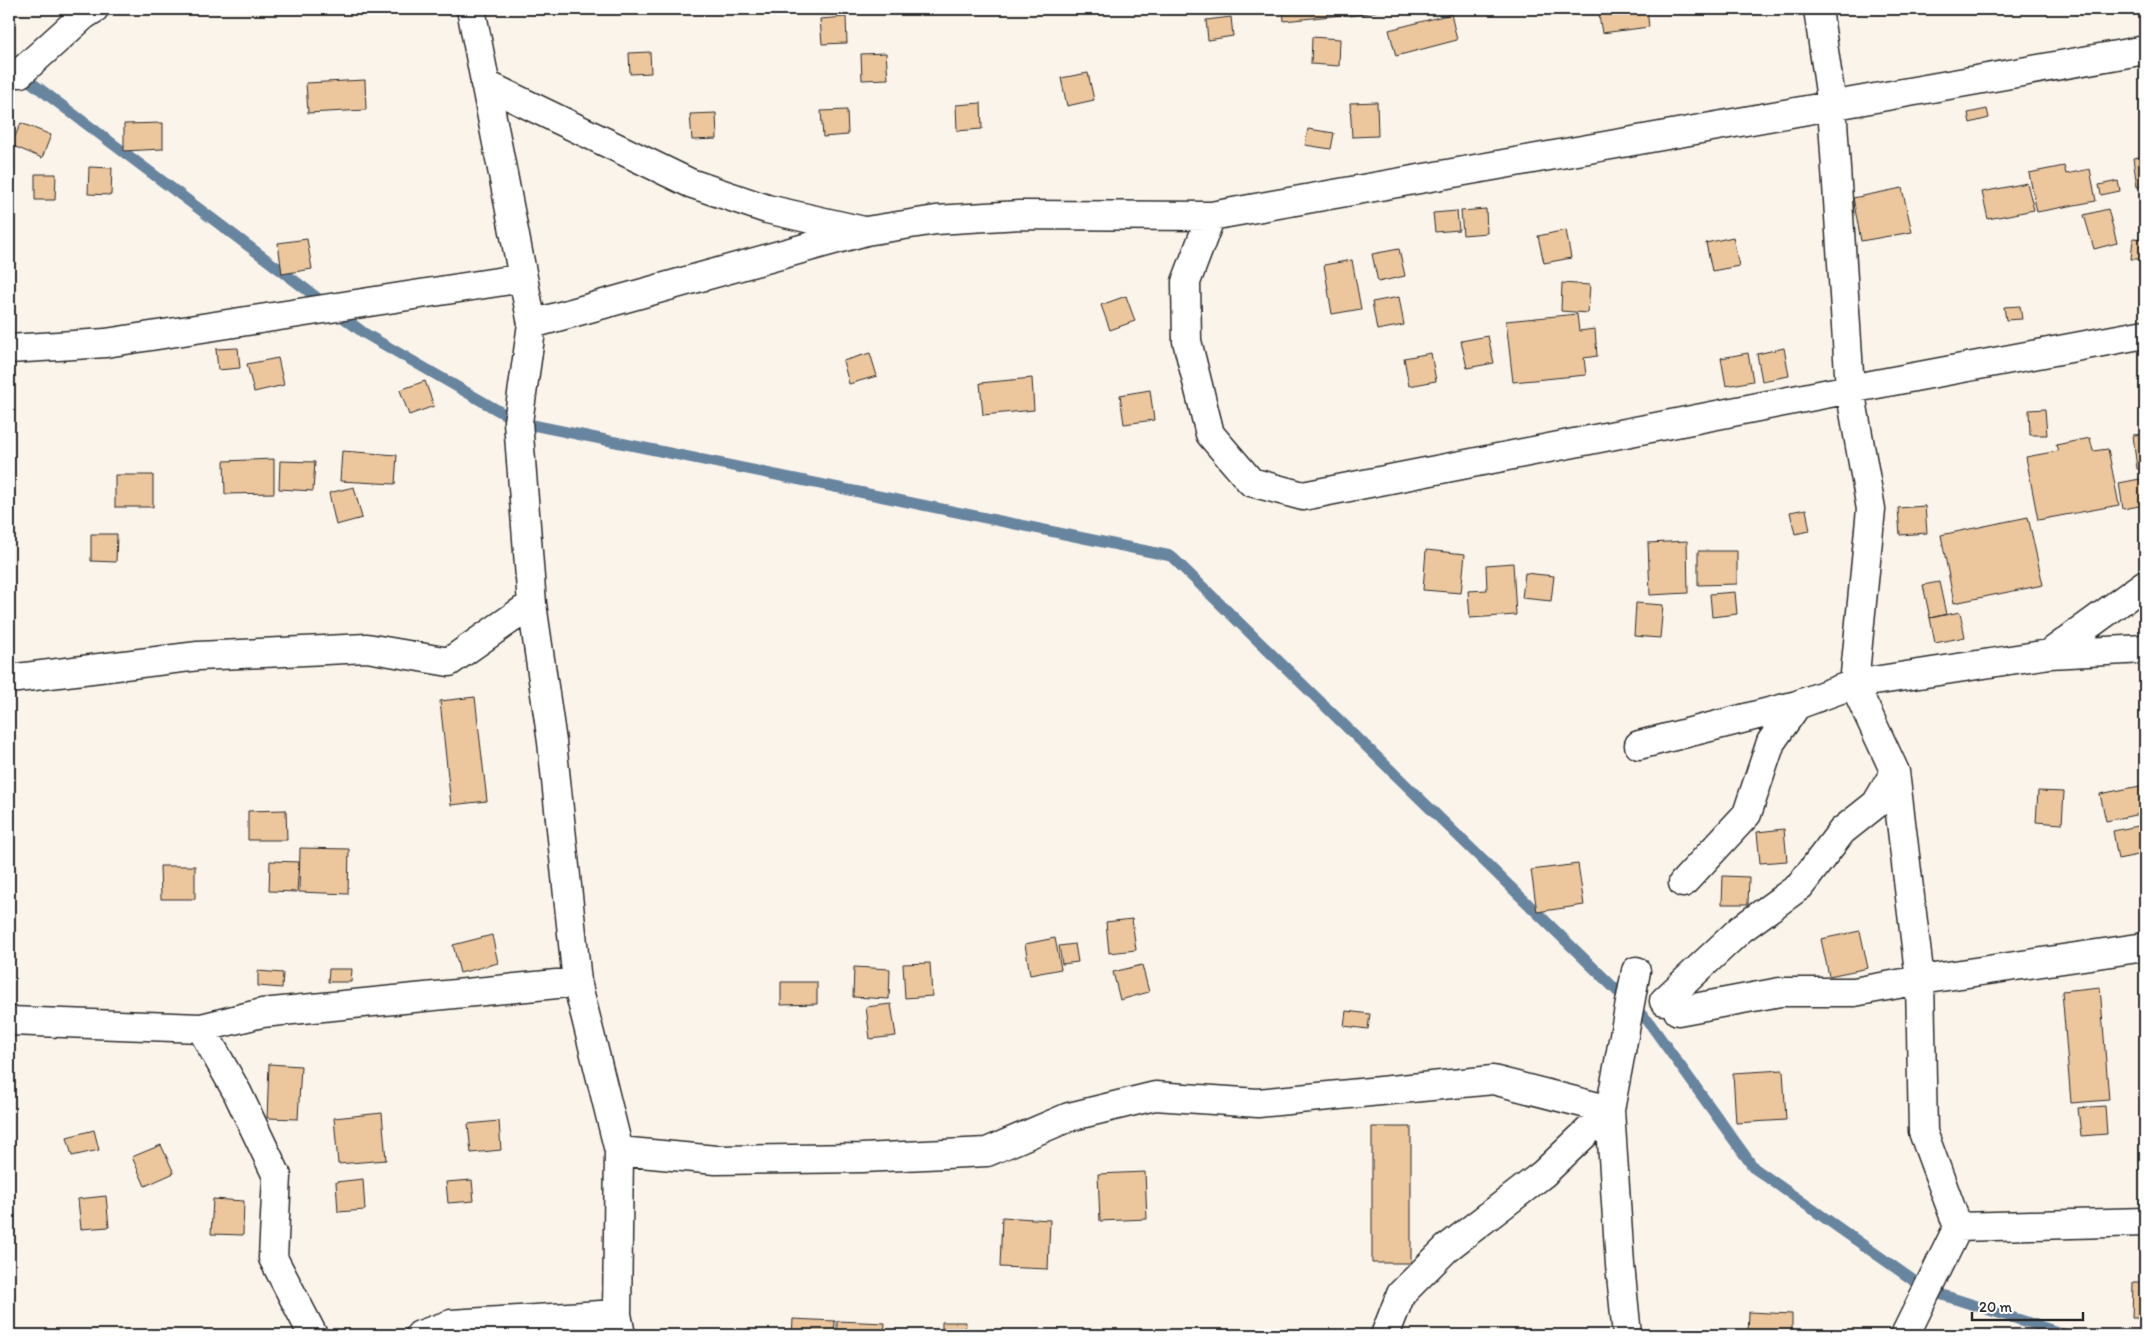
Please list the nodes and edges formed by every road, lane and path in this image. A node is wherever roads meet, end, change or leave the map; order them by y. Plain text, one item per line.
1 (94, 9) edge
2 (471, 9) edge
3 (1818, 9) edge
4 (2145, 50) edge
5 (9, 72) edge
6 (485, 84) junction
7 (1832, 106) junction
8 (1211, 216) junction
9 (866, 231) junction
10 (523, 278) junction
11 (532, 324) junction
12 (2145, 334) edge
13 (9, 349) edge
14 (1850, 389) junction
15 (2145, 584) edge
16 (532, 604) junction
17 (2145, 649) edge
18 (2048, 654) junction
19 (9, 679) edge
20 (1854, 684) junction
21 (1797, 705) junction
22 (1639, 745) dead end
23 (1895, 772) junction
24 (1683, 883) dead end
25 (2145, 947) edge
26 (1636, 971) dead end
27 (1920, 980) junction
28 (577, 982) junction
29 (9, 1021) edge
30 (201, 1028) junction
31 (1610, 1110) junction
32 (619, 1151) junction
33 (2145, 1222) edge
34 (1958, 1227) junction
35 (619, 1325) edge
36 (313, 1335) edge
37 (420, 1335) edge
38 (1385, 1335) edge
39 (1627, 1335) edge
40 (1905, 1335) edge

1 - 5 street
2 - 6 street
3 - 7 street
4 - 7 street
6 - 9 street
6 - 10 street
7 - 8 street
7 - 14 street
8 - 9 street
8 - 14 street
9 - 11 street
10 - 11 street
10 - 13 street
11 - 16 street
12 - 14 street
14 - 20 street
15 - 18 street
16 - 19 street
16 - 28 street
17 - 18 street
18 - 20 street
20 - 21 street
20 - 23 street
21 - 22 street
21 - 24 street
23 - 27 street
23 - 27 street
25 - 27 street
26 - 31 street
27 - 34 street
28 - 30 street
28 - 32 street
29 - 30 street
30 - 36 street
31 - 32 street
31 - 38 street
31 - 39 street
32 - 35 street
33 - 34 street
34 - 40 street
35 - 37 street

